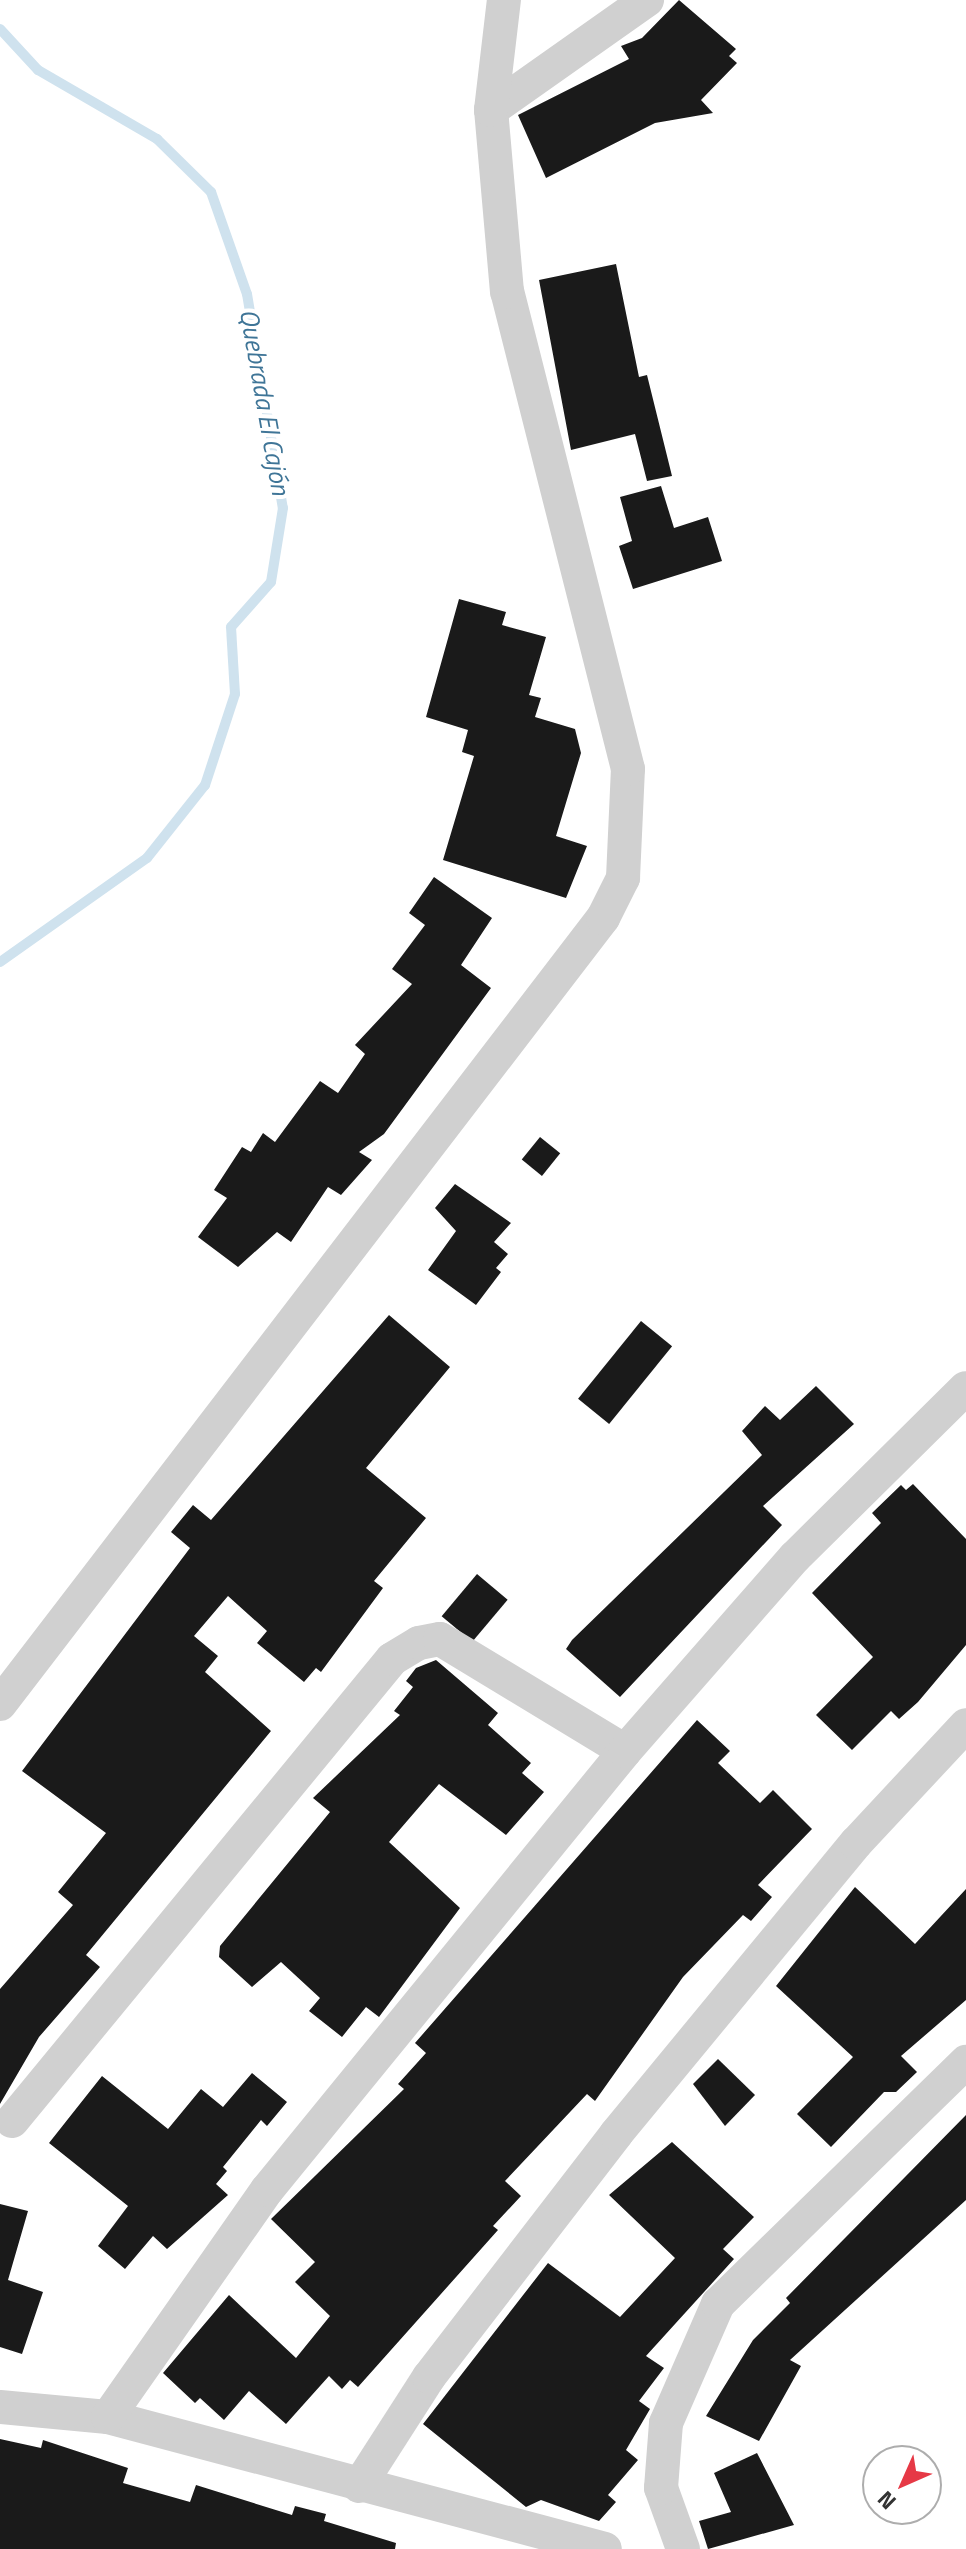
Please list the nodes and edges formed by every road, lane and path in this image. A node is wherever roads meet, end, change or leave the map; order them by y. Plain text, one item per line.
1 (504, 0) edge
2 (647, 0) edge
3 (491, 110) junction
4 (966, 1388) edge
5 (0, 1704) edge
6 (966, 1725) edge
7 (625, 1751) junction
8 (966, 2062) edge
9 (12, 2121) dead end
10 (0, 2407) edge
11 (108, 2417) junction
12 (359, 2486) junction
13 (605, 2549) edge
14 (683, 2549) edge

1 - 3 street
2 - 3 street
3 - 5 street
4 - 7 street
6 - 12 street
7 - 9 street
7 - 11 street
8 - 14 street
10 - 11 street
11 - 12 street
12 - 13 street

